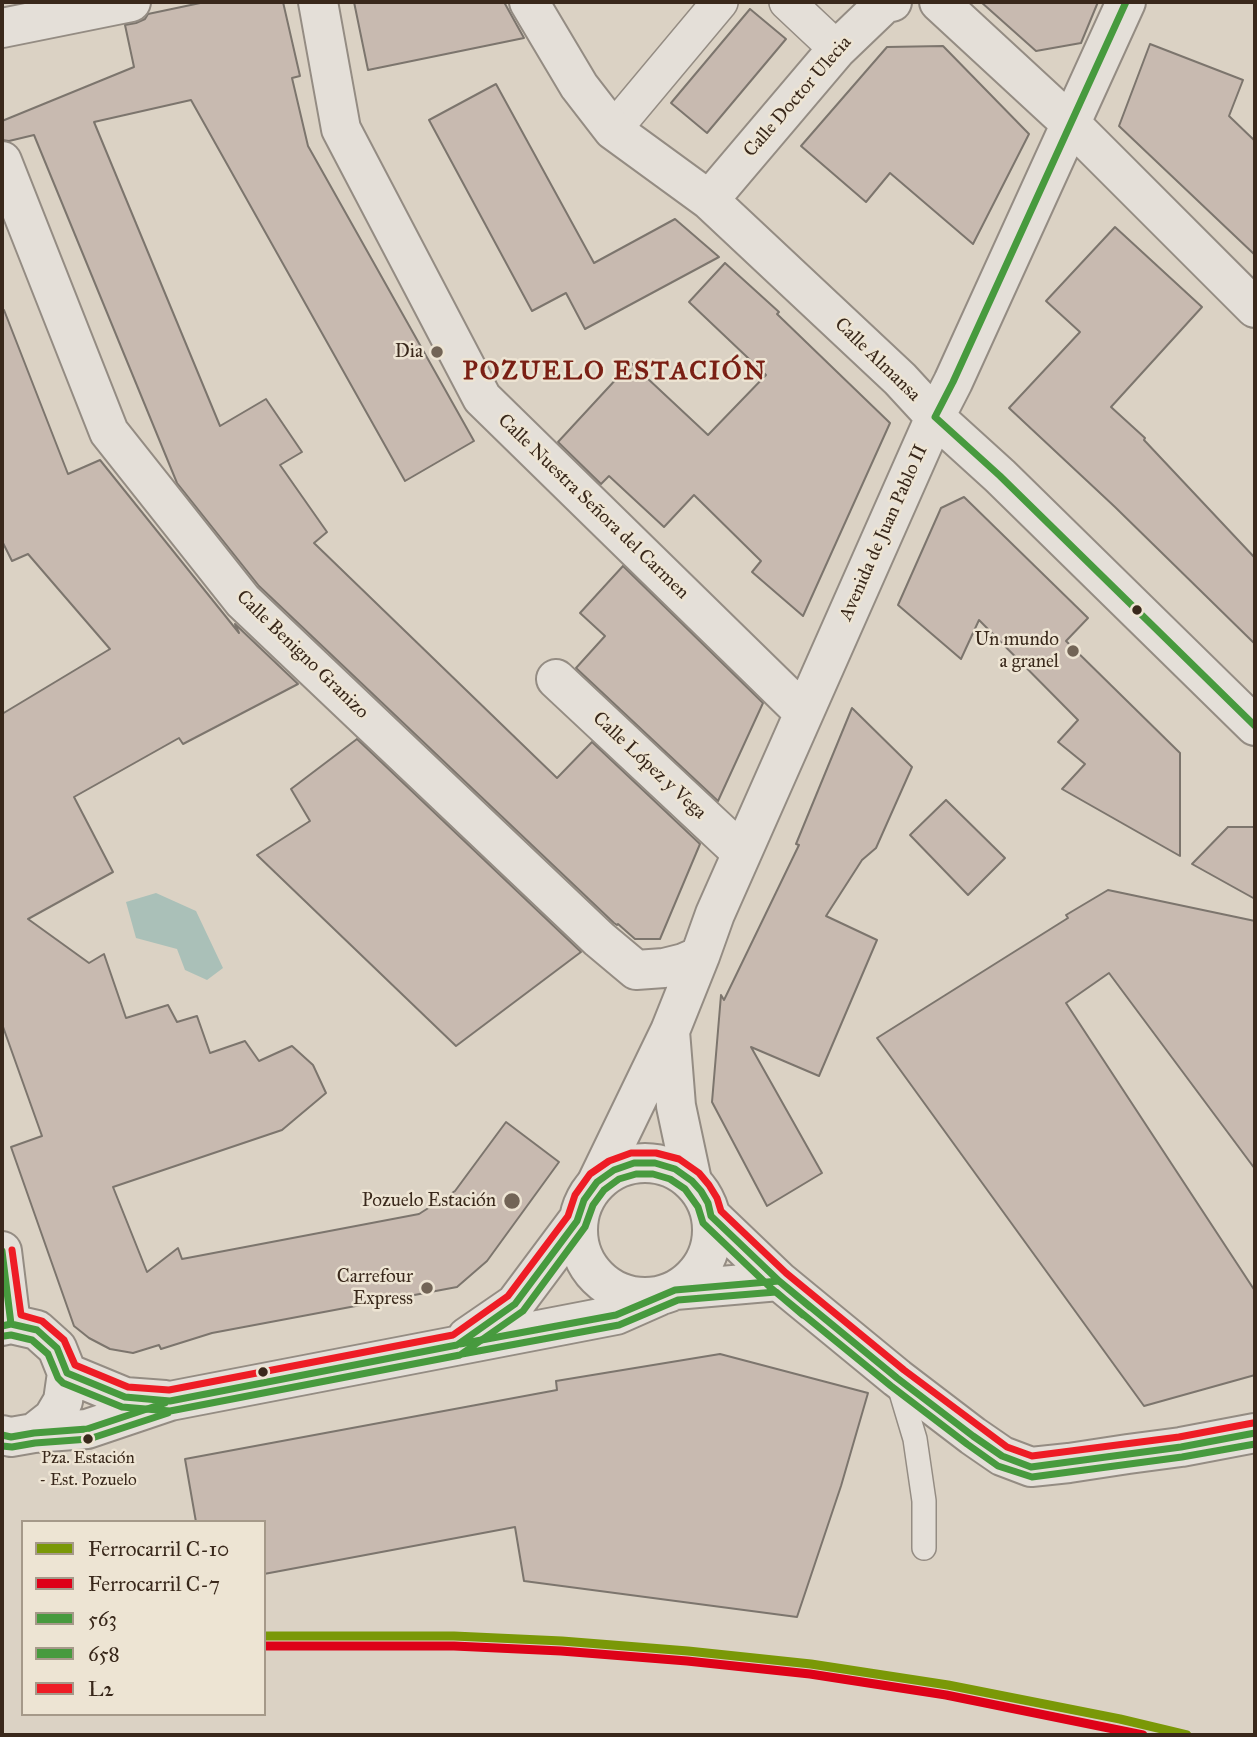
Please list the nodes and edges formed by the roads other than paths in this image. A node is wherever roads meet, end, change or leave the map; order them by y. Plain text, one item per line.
1 (131, 2) edge
2 (318, 2) edge
3 (529, 2) edge
4 (720, 2) edge
5 (787, 2) edge
6 (892, 2) edge
7 (939, 2) edge
8 (1126, 2) edge
9 (2, 28) edge
10 (837, 49) junction
11 (1071, 124) junction
12 (613, 130) junction
13 (2, 161) edge
14 (709, 200) junction
15 (1255, 308) edge
16 (935, 417) junction
17 (556, 679) dead end
18 (804, 713) junction
19 (1255, 726) edge
20 (742, 853) junction
21 (700, 956) junction
22 (636, 970) junction
23 (670, 1031) junction
24 (692, 1181) junction
25 (597, 1182) junction
26 (711, 1216) junction
27 (578, 1222) junction
28 (2, 1251) edge
29 (779, 1281) junction
30 (667, 1293) junction
31 (6, 1325) edge
32 (457, 1345) junction
33 (67, 1373) junction
34 (897, 1378) junction
35 (170, 1401) junction
36 (1255, 1433) edge
37 (18, 1434) edge
38 (924, 1548) dead end

1 - 9 street
2 - 18 street, Calle Nuestra Señora del Carmen
3 - 12 street, Calle Almansa
4 - 12 street
5 - 10 street
6 - 10 street, Calle Doctor Ulecia
7 - 11 street
8 - 11 street, Avenida de Juan Pablo II
10 - 14 street, Calle Doctor Ulecia
11 - 15 street
11 - 16 street, Avenida de Juan Pablo II
12 - 14 street, Calle Almansa
13 - 22 street, Calle Benigno Granizo
14 - 16 street, Calle Almansa
16 - 18 street, Avenida de Juan Pablo II
16 - 19 street, Calle Almansa
17 - 20 street, Calle López y Vega
18 - 20 street, Avenida de Juan Pablo II
20 - 21 street, Avenida de Juan Pablo II
21 - 22 street
21 - 23 street, Avenida de Juan Pablo II
22 - 23 street, Calle Benigno Granizo
23 - 24 street, Avenida de Juan Pablo II
23 - 25 street, Avenida de Juan Pablo II
24 - 25 street
24 - 26 street
25 - 27 street
26 - 29 street
26 - 30 street
27 - 30 street
27 - 32 street
28 - 31 street
29 - 30 street
29 - 34 street
30 - 32 street
31 - 33 street
32 - 35 street
33 - 35 street
33 - 37 street
34 - 36 street
34 - 38 lane
35 - 37 street

